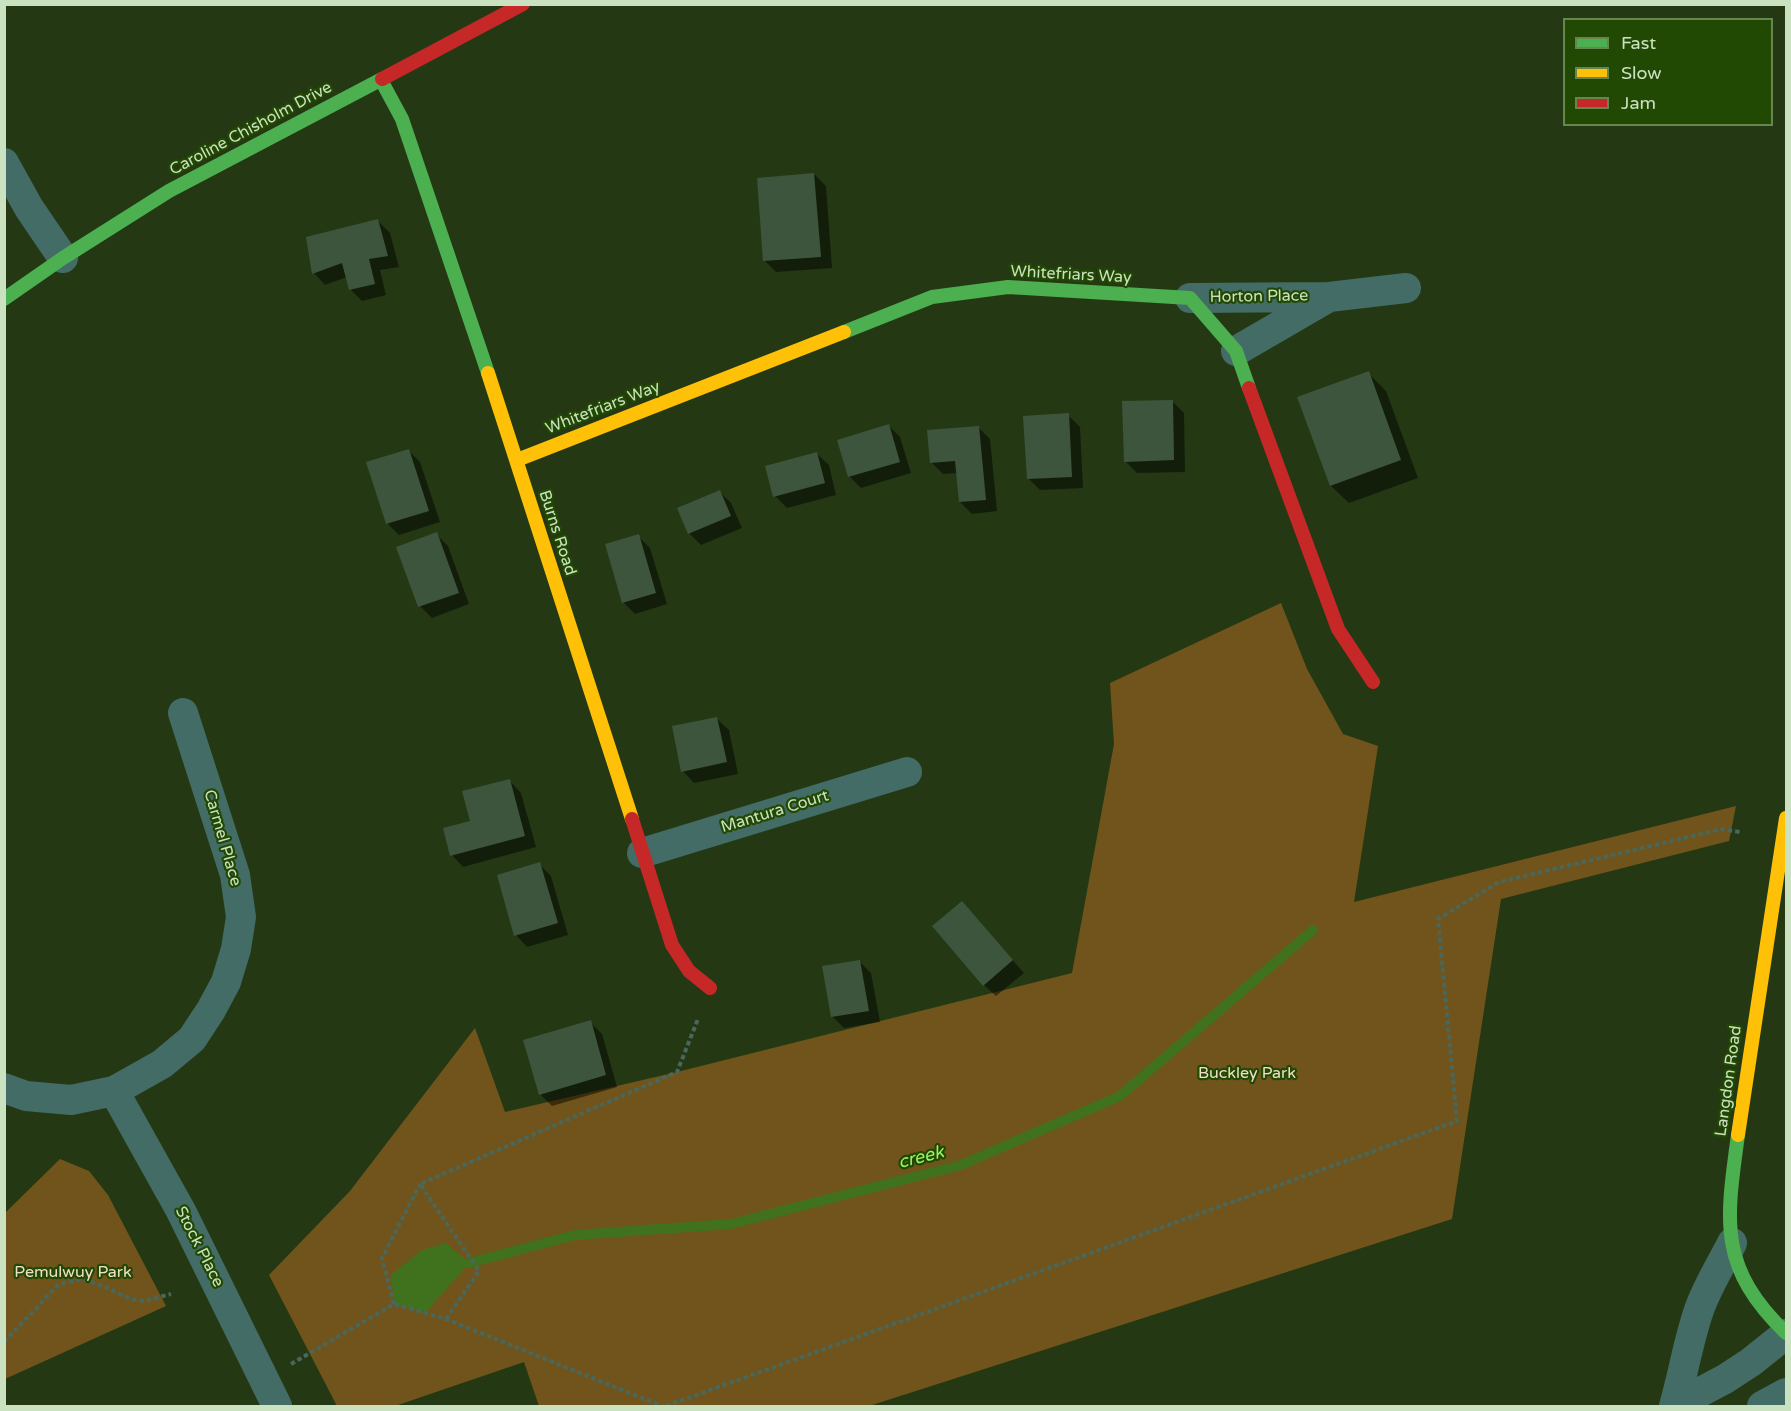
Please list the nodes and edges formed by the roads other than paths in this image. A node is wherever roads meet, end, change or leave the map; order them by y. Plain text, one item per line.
1 (523, 4) edge
2 (381, 80) junction
3 (4, 163) edge
4 (63, 258) junction
5 (1406, 288) dead end
6 (1329, 297) junction
7 (1190, 298) junction
8 (4, 299) edge
9 (1236, 351) junction
10 (516, 460) junction
11 (1373, 682) dead end
12 (183, 712) dead end
13 (907, 772) dead end
14 (1786, 818) edge
15 (642, 853) junction
16 (710, 988) road end
17 (4, 1088) edge
18 (114, 1091) junction
19 (1732, 1243) junction
20 (1786, 1334) edge
21 (1786, 1393) edge
22 (277, 1407) edge
23 (1674, 1407) edge
24 (1762, 1407) edge

1 - 2 street, Caroline Chisholm Drive
2 - 4 street, Caroline Chisholm Drive
2 - 10 street, Burns Road
3 - 4 street
4 - 8 street, Caroline Chisholm Drive
5 - 6 street, Horton Place
6 - 7 street, Horton Place
6 - 9 street, Horton Place
7 - 9 street
7 - 10 street, Whitefriars Way
9 - 11 street
10 - 15 street, Burns Road
12 - 18 street, Carmel Place
13 - 15 street, Mantura Court
14 - 19 street, Langdon Road
15 - 16 street, Burns Road
17 - 18 street, Carmel Place
18 - 22 street, Stock Place
19 - 20 street, Langdon Road
19 - 23 street
20 - 23 street
21 - 24 street

